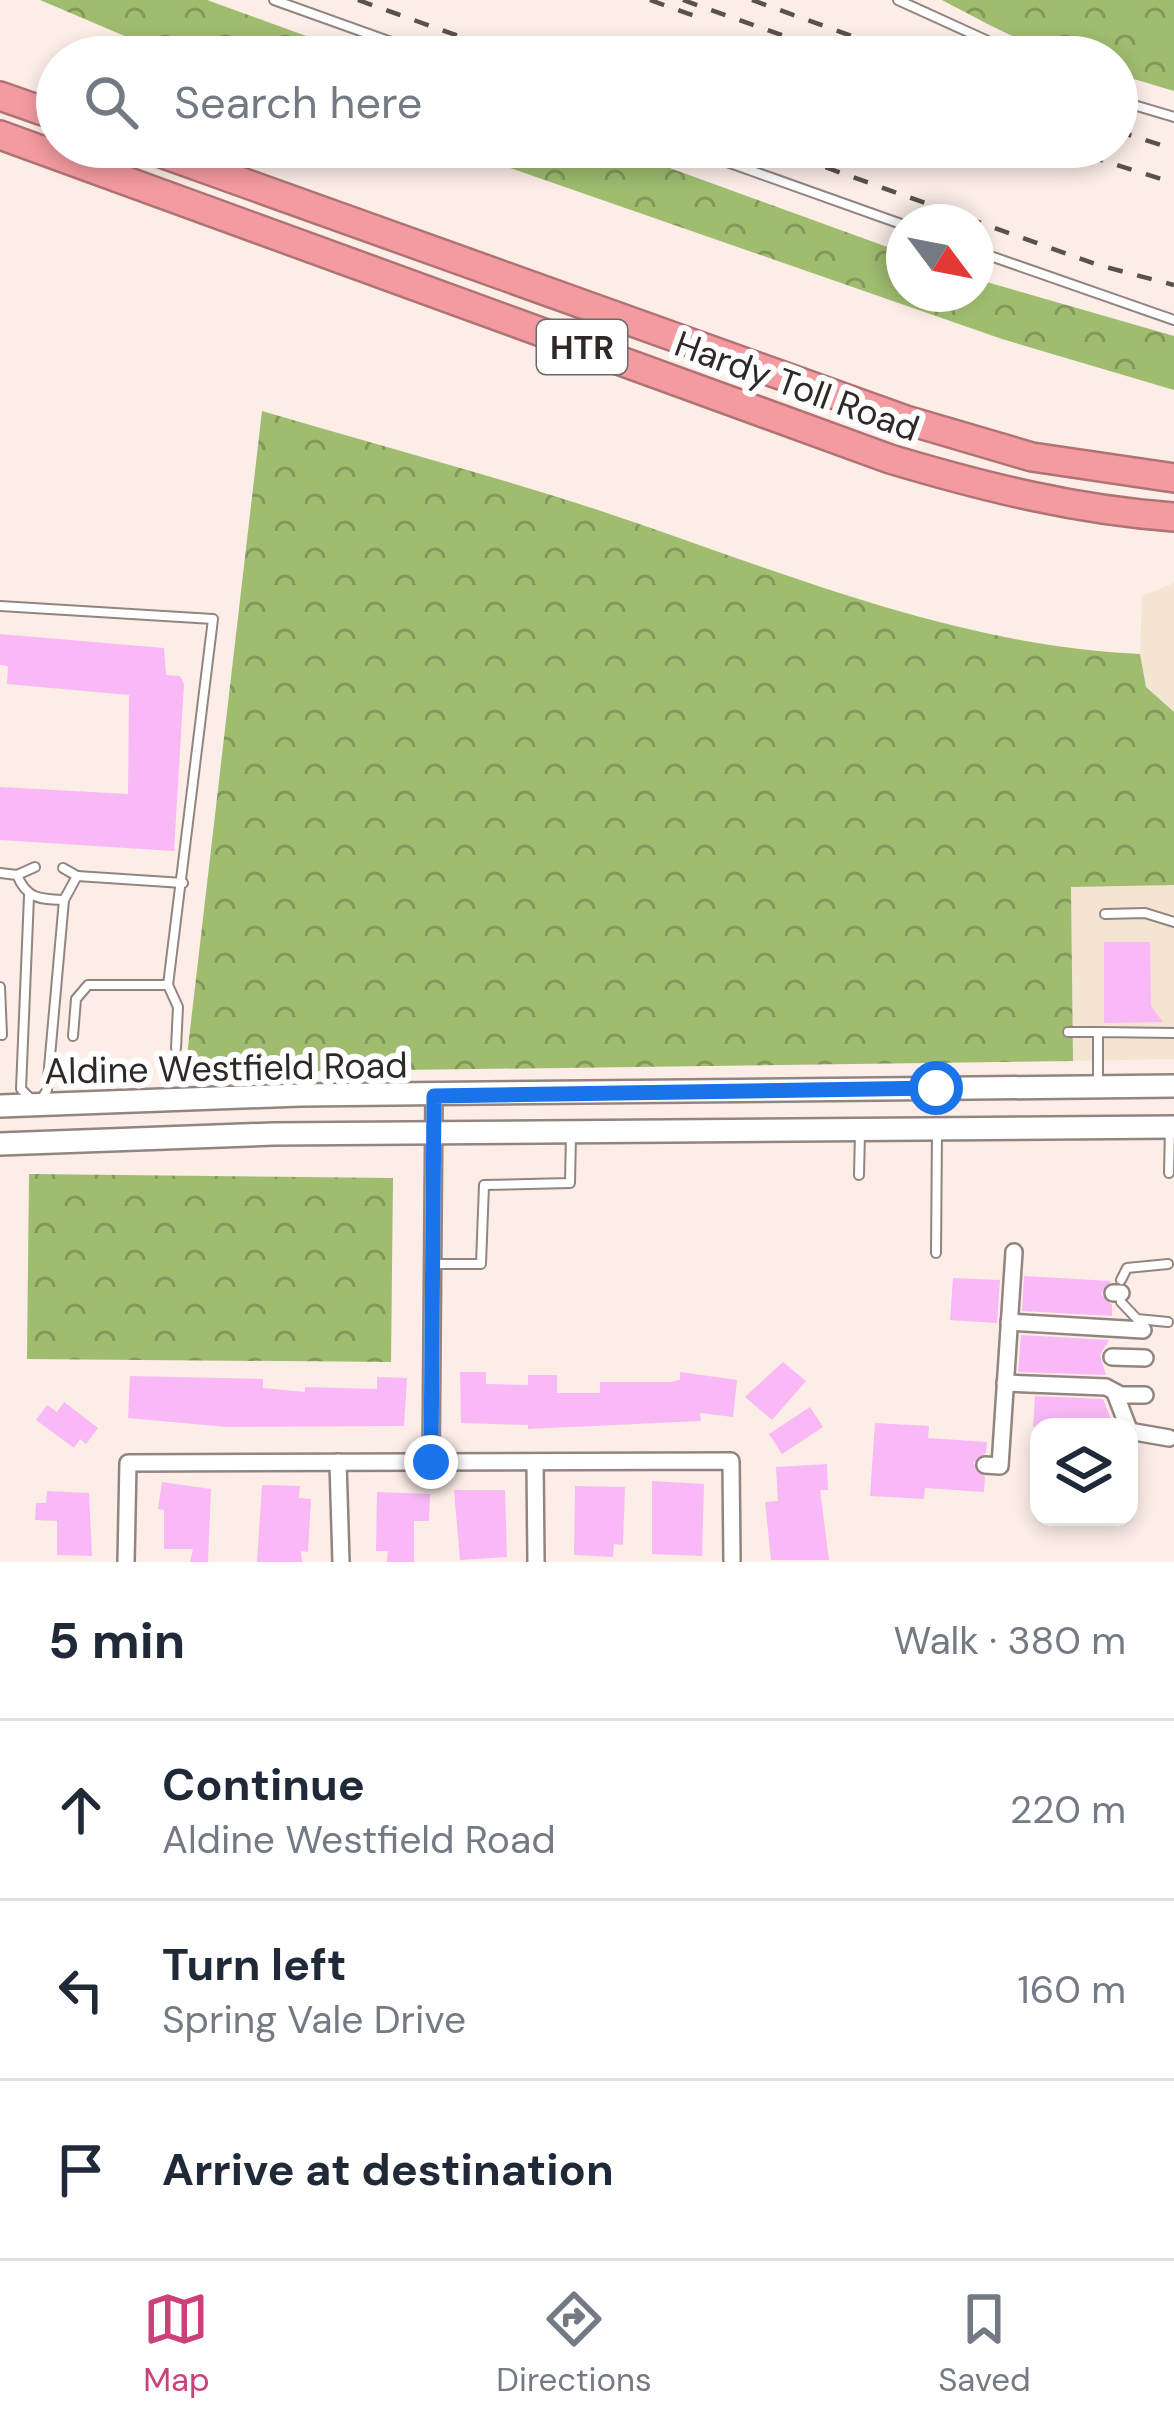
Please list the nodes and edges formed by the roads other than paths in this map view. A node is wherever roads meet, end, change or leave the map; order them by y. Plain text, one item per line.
1 (274, 0) edge
2 (898, 0) edge
3 (374, 36) edge
4 (977, 36) edge
5 (0, 96) edge
6 (1138, 106) edge
7 (36, 109) edge
8 (1174, 117) edge
9 (0, 135) edge
10 (36, 148) edge
11 (91, 168) edge
12 (203, 168) edge
13 (744, 168) edge
14 (886, 219) edge
15 (994, 257) edge
16 (1174, 320) edge
17 (1174, 478) edge
18 (1174, 518) edge
19 (0, 607) edge
20 (35, 867) dead end
21 (63, 868) dead end
22 (0, 873) edge
23 (17, 875) junction
24 (77, 876) junction
25 (183, 883) junction
26 (29, 896) junction
27 (64, 900) junction
28 (1105, 914) dead end
29 (1174, 922) edge
30 (167, 986) junction
31 (0, 987) edge
32 (1068, 1032) dead end
33 (1099, 1032) junction
34 (1174, 1033) edge
35 (2, 1035) edge
36 (73, 1036) dead end
37 (176, 1048) dead end
38 (1174, 1086) edge
39 (1098, 1087) junction
40 (936, 1088) junction
41 (434, 1096) junction
42 (38, 1105) junction
43 (0, 1106) edge
44 (1172, 1127) edge
45 (937, 1129) junction
46 (860, 1131) junction
47 (571, 1132) junction
48 (434, 1133) junction
49 (36, 1143) junction
50 (0, 1144) edge
51 (1169, 1173) dead end
52 (859, 1175) dead end
53 (936, 1252) dead end
54 (1014, 1252) dead end
55 (432, 1264) junction
56 (1168, 1264) dead end
57 (1009, 1322) junction
58 (1168, 1322) dead end
59 (1117, 1330) junction
60 (1143, 1330) dead end
61 (1145, 1358) dead end
62 (1005, 1383) junction
63 (1114, 1393) junction
64 (1145, 1395) dead end
65 (1124, 1418) edge
66 (1138, 1431) edge
67 (1169, 1438) dead end
68 (338, 1462) junction
69 (431, 1462) junction
70 (535, 1462) junction
71 (985, 1466) dead end
72 (126, 1562) edge
73 (341, 1562) edge
74 (536, 1562) edge
75 (732, 1562) edge

1 - 3 lane
2 - 4 lane
5 - 7 highway
6 - 8 lane
9 - 10 highway, Hardy Toll Road / HTR
11 - 18 highway, Hardy Toll Road / HTR
12 - 17 highway, Hardy Toll Road / HTR
13 - 14 lane
15 - 16 lane
19 - 25 lane
20 - 23 lane
21 - 24 lane
22 - 23 lane
23 - 26 lane
24 - 25 lane
24 - 27 lane
25 - 30 lane
26 - 27 lane
26 - 42 lane
27 - 42 lane
28 - 29 lane
30 - 36 lane
30 - 37 lane
31 - 35 lane
32 - 33 lane
33 - 34 lane
33 - 39 lane
38 - 39 main road, Aldine Westfield Road
39 - 40 main road, Aldine Westfield Road
40 - 41 main road, Aldine Westfield Road
40 - 45 main road
41 - 42 main road, Aldine Westfield Road
41 - 48 street
42 - 43 main road, Aldine Westfield Road
42 - 49 main road
44 - 45 main road, Aldine Westfield Road
44 - 51 lane
45 - 46 main road, Aldine Westfield Road
45 - 53 lane
46 - 47 main road, Aldine Westfield Road
46 - 52 lane
47 - 48 main road, Aldine Westfield Road
47 - 55 lane
48 - 49 main road, Aldine Westfield Road
48 - 55 street
49 - 50 main road, Aldine Westfield Road
54 - 57 street
55 - 69 street
56 - 58 lane
57 - 59 street
57 - 62 street
59 - 60 street
59 - 61 street
62 - 63 street
62 - 71 street
63 - 64 street
63 - 65 street
66 - 67 street
68 - 69 street
68 - 72 street
68 - 73 street
69 - 70 street
70 - 74 street
70 - 75 street

